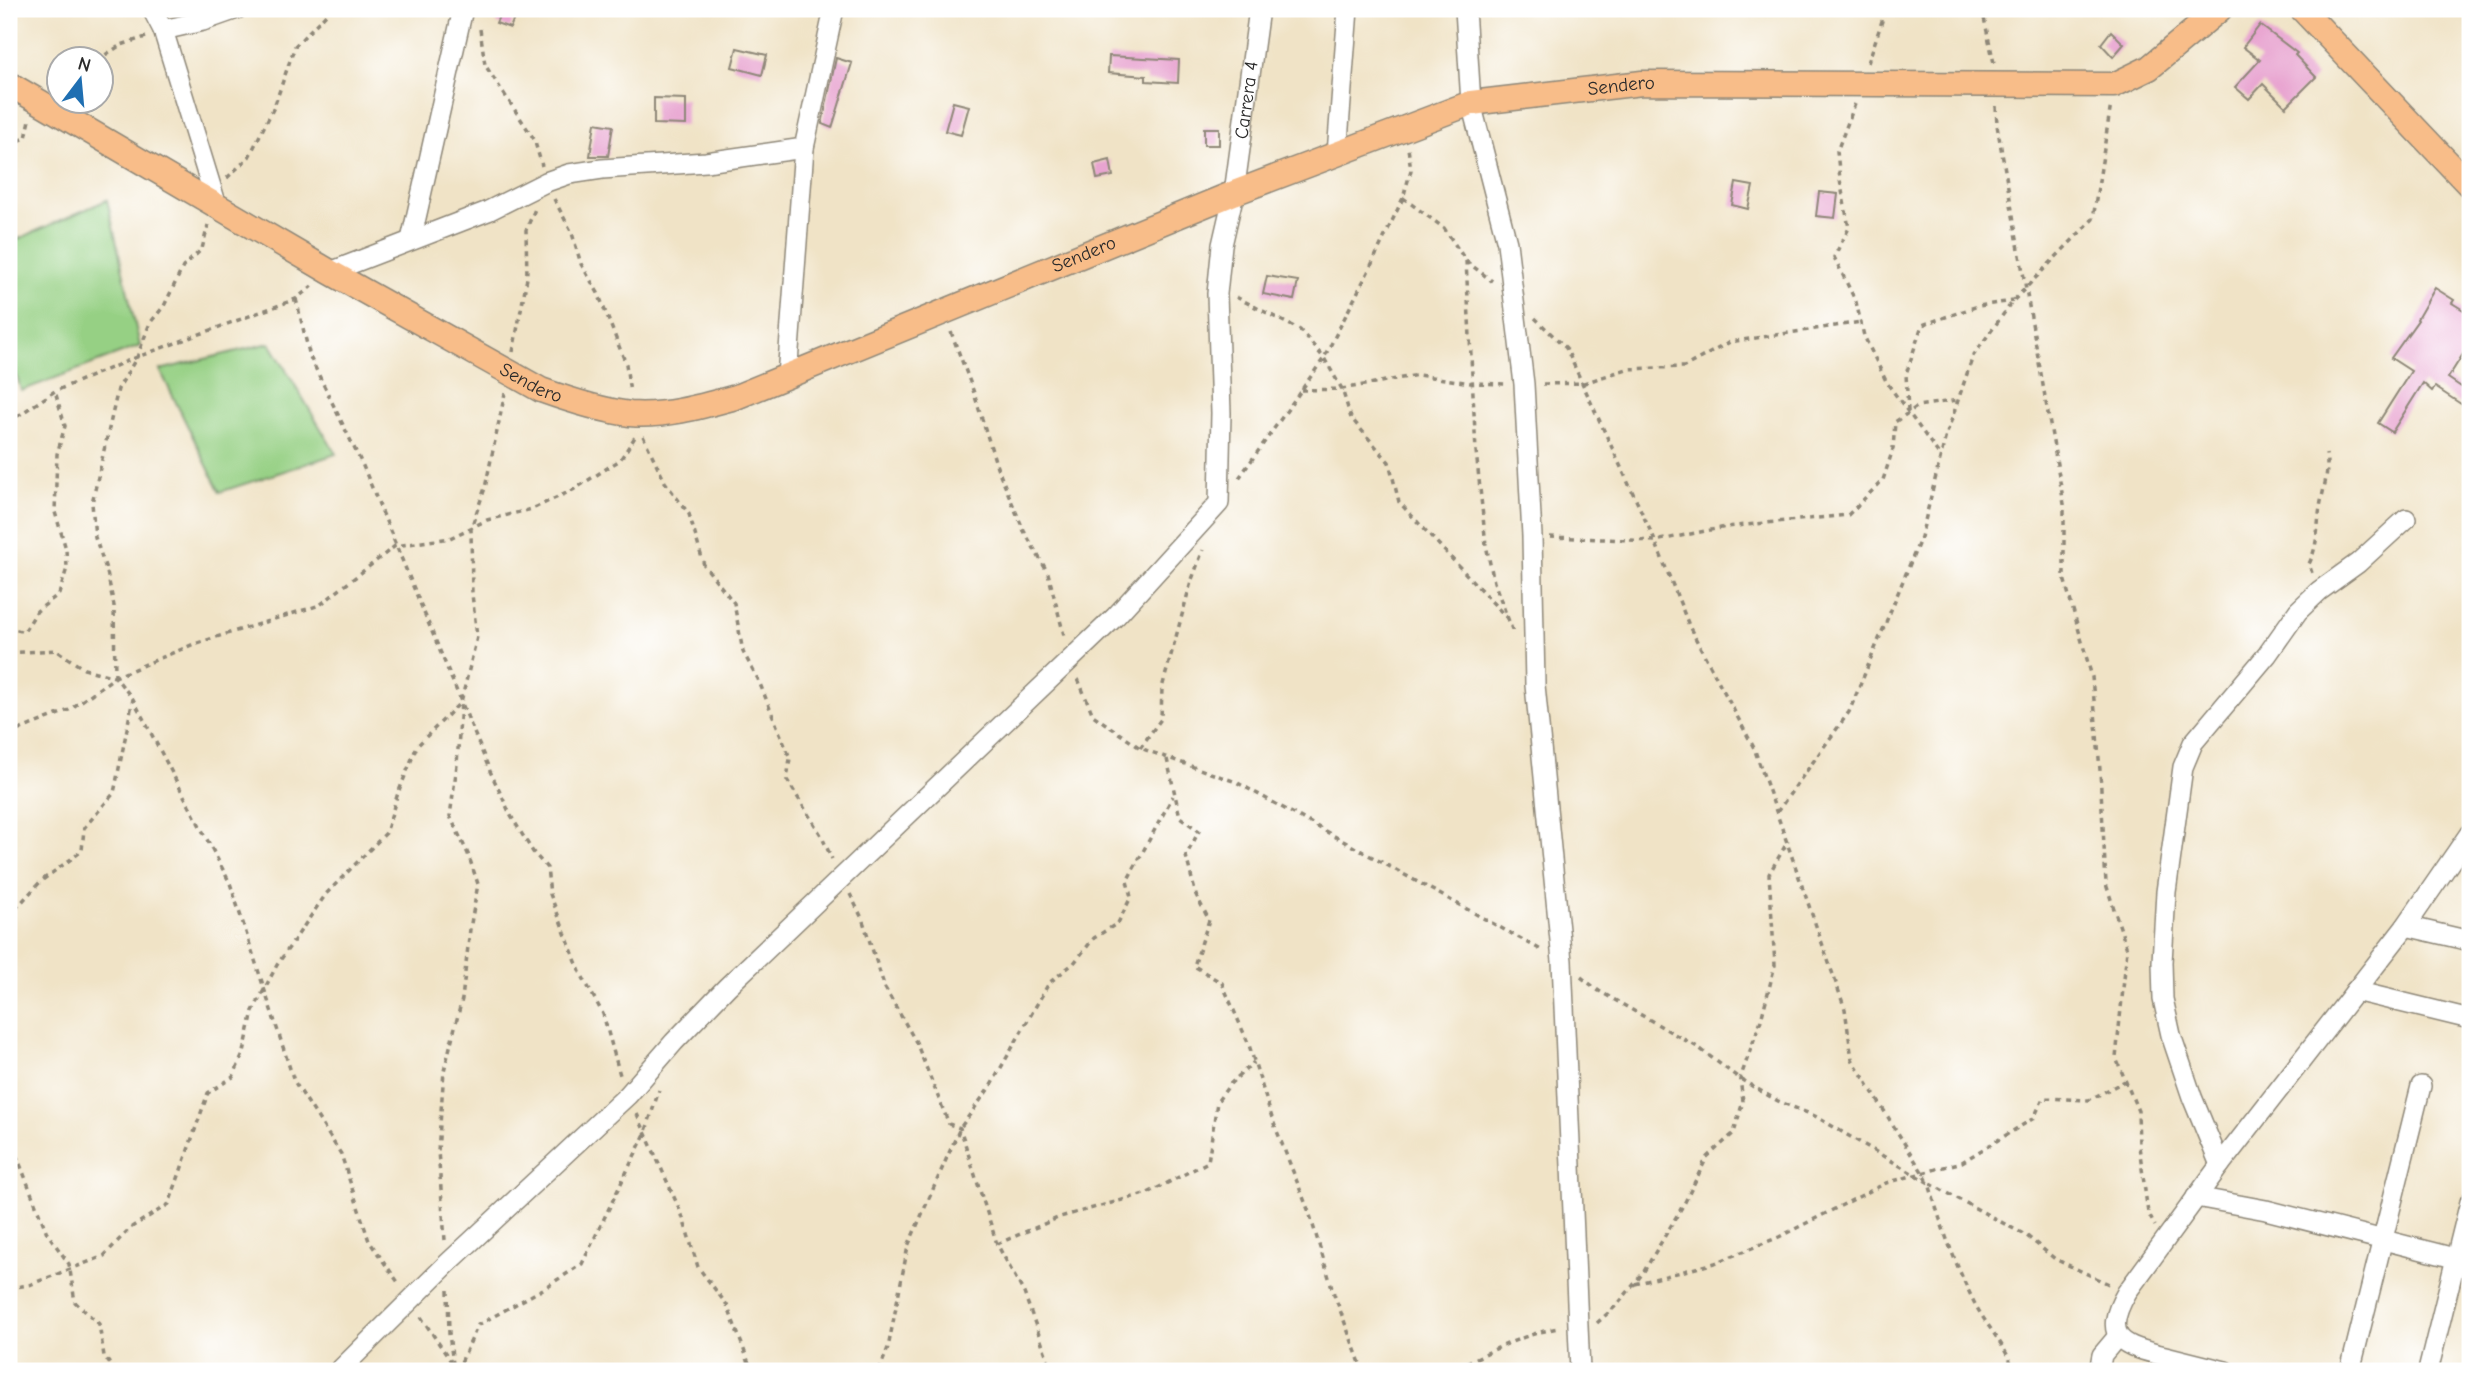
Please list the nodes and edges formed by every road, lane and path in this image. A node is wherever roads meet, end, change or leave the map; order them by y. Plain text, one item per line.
1 (152, 9) edge
2 (237, 9) edge
3 (331, 9) edge
4 (463, 9) edge
5 (834, 9) edge
6 (1259, 9) edge
7 (1348, 9) edge
8 (1465, 9) edge
9 (1886, 9) edge
10 (2220, 9) edge
11 (2302, 9) edge
12 (479, 25) dead end
13 (163, 30) junction
14 (116, 48) edge
15 (9, 85) edge
16 (1862, 85) junction
17 (2114, 85) junction
18 (35, 99) junction
19 (1471, 103) junction
20 (1997, 125) dead end
21 (1404, 129) junction
22 (9, 144) edge
23 (804, 148) junction
24 (1338, 154) junction
25 (546, 182) junction
26 (2470, 186) edge
27 (1234, 193) junction
28 (215, 198) junction
29 (1403, 198) junction
30 (411, 240) junction
31 (1466, 261) junction
32 (330, 272) junction
33 (2025, 288) junction
34 (1217, 294) junction
35 (1513, 297) junction
36 (296, 299) junction
37 (2013, 301) junction
38 (944, 314) junction
39 (1861, 322) junction
40 (137, 357) junction
41 (1324, 358) junction
42 (508, 372) junction
43 (787, 377) junction
44 (1471, 383) junction
45 (1584, 383) junction
46 (1524, 384) junction
47 (1342, 389) junction
48 (1301, 390) junction
49 (55, 391) junction
50 (1958, 400) junction
51 (1908, 413) junction
52 (632, 414) junction
53 (9, 422) edge
54 (2326, 454) dead end
55 (1941, 457) junction
56 (1219, 503) junction
57 (2406, 519) dead end
58 (471, 528) junction
59 (1532, 536) junction
60 (1655, 541) junction
61 (397, 546) junction
62 (1203, 548) dead end
63 (2319, 591) junction
64 (1508, 620) junction
65 (9, 632) edge
66 (1517, 642) dead end
67 (9, 653) edge
68 (1069, 660) junction
69 (115, 677) junction
70 (133, 699) junction
71 (461, 702) junction
72 (9, 734) edge
73 (1140, 748) junction
74 (1167, 759) junction
75 (1174, 794) junction
76 (1777, 812) junction
77 (2470, 833) edge
78 (1788, 841) junction
79 (2463, 857) edge
80 (841, 878) junction
81 (9, 916) edge
82 (2406, 926) junction
83 (2470, 941) edge
84 (1562, 961) junction
85 (265, 988) junction
86 (2355, 991) junction
87 (2470, 1019) edge
88 (1254, 1062) junction
89 (1741, 1079) junction
90 (662, 1081) dead end
91 (2126, 1081) junction
92 (2421, 1086) dead end
93 (628, 1095) junction
94 (960, 1128) junction
95 (645, 1134) junction
96 (9, 1136) edge
97 (2220, 1165) junction
98 (1923, 1174) junction
99 (1917, 1175) junction
100 (1929, 1183) junction
101 (2196, 1197) junction
102 (2470, 1202) edge
103 (2383, 1240) junction
104 (2164, 1243) junction
105 (997, 1244) junction
106 (2463, 1260) edge
107 (447, 1264) junction
108 (70, 1271) junction
109 (1634, 1284) junction
110 (9, 1288) edge
111 (2127, 1292) junction
112 (411, 1300) junction
113 (1579, 1325) junction
114 (2118, 1336) junction
115 (453, 1365) junction
116 (115, 1371) edge
117 (339, 1371) edge
118 (455, 1371) edge
119 (752, 1371) edge
120 (879, 1371) edge
121 (1052, 1371) edge
122 (1363, 1371) edge
123 (1449, 1371) edge
124 (1580, 1371) edge
125 (2014, 1371) edge
126 (2099, 1371) edge
127 (2225, 1371) edge
128 (2350, 1371) edge
129 (2427, 1371) edge

1 - 13 street
2 - 13 street
3 - 28 path
4 - 30 street
5 - 23 street
6 - 27 street, Carrera 4
7 - 24 street
8 - 19 street
9 - 16 path
10 - 17 main road, Sendero
11 - 26 main road
12 - 25 path
13 - 14 path
13 - 28 street
15 - 18 main road, Sendero
16 - 17 main road, Sendero
16 - 19 main road, Sendero
16 - 39 path
17 - 33 path
18 - 22 path
18 - 28 main road, Sendero
19 - 21 main road, Sendero
19 - 35 street
20 - 33 path
21 - 24 main road, Sendero
21 - 29 path
23 - 25 street
23 - 43 street
24 - 27 main road, Sendero
25 - 30 street
25 - 42 path
25 - 52 path
27 - 34 street, Carrera 4
27 - 38 main road, Sendero
28 - 32 main road, Sendero
28 - 40 path
29 - 31 path
29 - 41 path
30 - 32 street
31 - 35 path
31 - 44 path
32 - 36 path
32 - 42 main road, Sendero
33 - 37 path
33 - 91 path
34 - 41 path
34 - 56 street, Carrera 4
35 - 45 path
35 - 46 street
36 - 40 path
36 - 61 path
37 - 50 path
37 - 51 path
38 - 43 main road, Sendero
38 - 68 path
39 - 45 path
39 - 51 path
40 - 49 path
40 - 69 path
41 - 47 path
41 - 48 path
42 - 52 main road, Sendero
42 - 58 path
43 - 52 main road, Sendero
44 - 46 path
44 - 47 path
44 - 64 path
45 - 46 path
45 - 60 path
46 - 59 street
47 - 48 path
47 - 64 path
48 - 56 path
49 - 53 path
49 - 65 path
50 - 51 path
50 - 55 path
51 - 55 path
51 - 60 path
54 - 63 path
55 - 76 path
56 - 68 street
57 - 63 street
58 - 61 path
58 - 71 path
58 - 80 path
59 - 60 path
59 - 84 street
60 - 76 path
61 - 69 path
61 - 71 path
62 - 73 path
63 - 97 street
64 - 66 path
67 - 69 path
68 - 73 path
68 - 80 street
69 - 70 path
69 - 72 path
70 - 81 path
70 - 85 path
71 - 85 path
71 - 93 path
71 - 107 path
73 - 74 path
74 - 75 path
74 - 84 path
75 - 88 path
75 - 94 path
76 - 78 path
77 - 79 street
78 - 89 path
78 - 98 path
79 - 82 street
80 - 93 street
80 - 94 path
82 - 83 street
82 - 86 street
84 - 89 path
84 - 113 street
85 - 108 path
85 - 112 path
86 - 87 street
86 - 97 street
88 - 105 path
88 - 122 path
89 - 99 path
89 - 109 path
90 - 95 path
91 - 98 path
91 - 104 path
92 - 103 street
93 - 95 path
93 - 107 street
94 - 105 path
94 - 120 path
95 - 118 path
95 - 119 path
96 - 108 path
97 - 101 street
98 - 99 path
98 - 100 path
99 - 100 path
99 - 109 path
100 - 111 path
100 - 125 path
101 - 103 street
101 - 104 street
102 - 106 street
103 - 106 street
103 - 128 street
104 - 111 street
105 - 121 path
106 - 129 street
107 - 112 street
107 - 115 path
108 - 110 path
108 - 116 path
109 - 113 path
111 - 114 street
112 - 115 path
112 - 117 street
113 - 123 path
113 - 124 street
114 - 126 street
114 - 127 street
115 - 118 path

